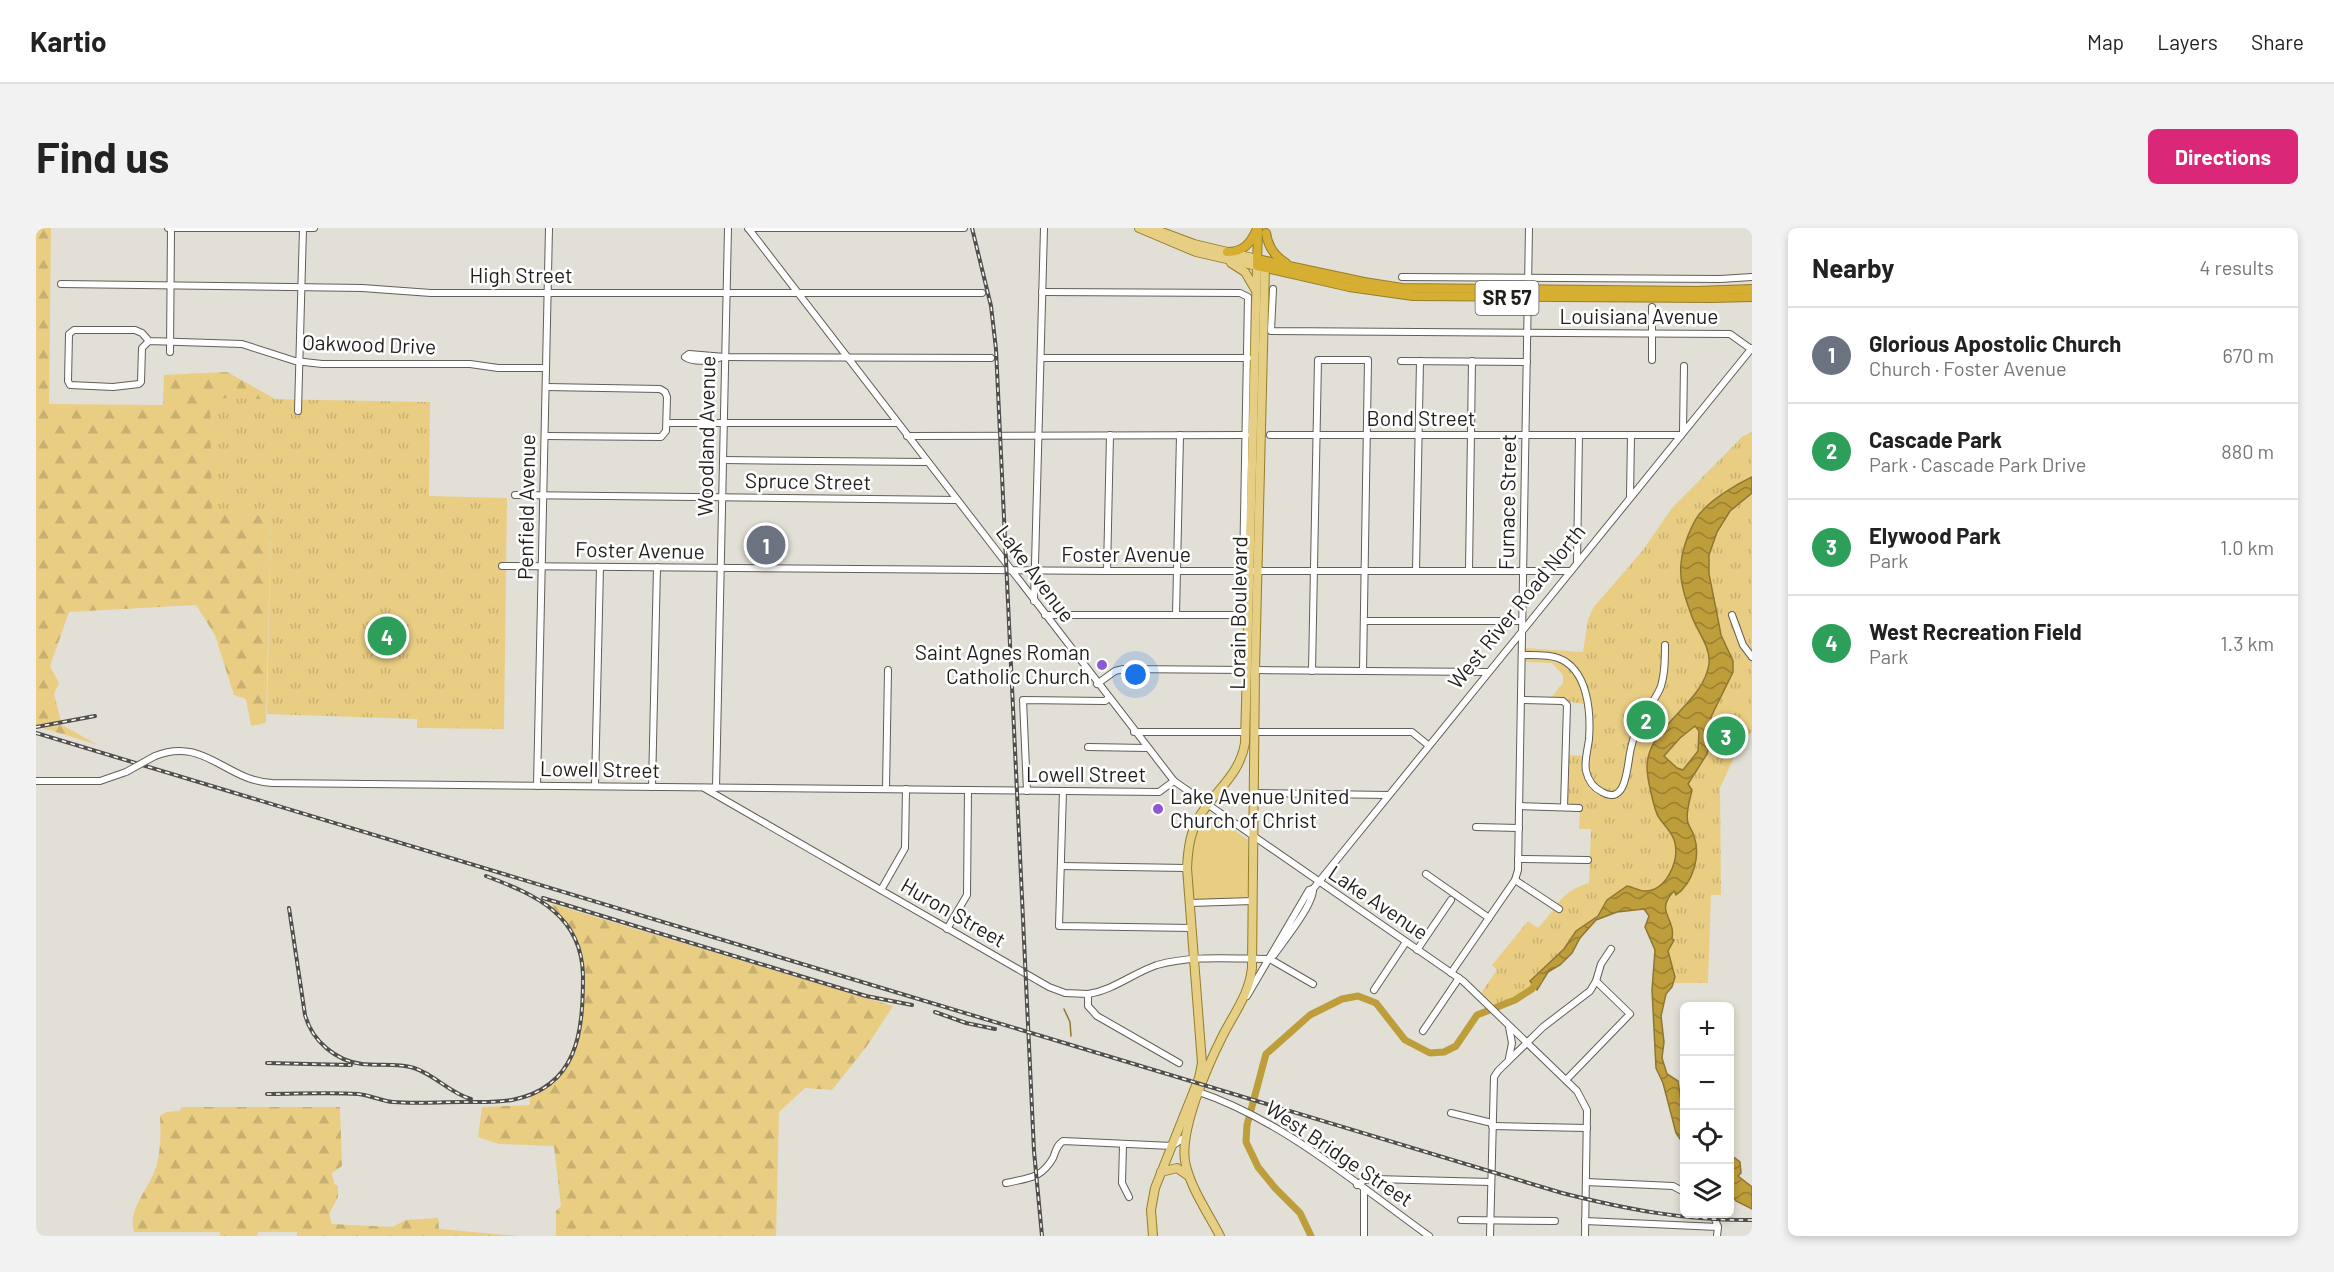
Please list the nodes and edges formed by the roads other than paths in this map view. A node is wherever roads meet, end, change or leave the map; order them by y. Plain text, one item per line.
1 (169, 228) edge
2 (314, 228) edge
3 (549, 228) edge
4 (728, 228) edge
5 (748, 228) edge
6 (964, 228) edge
7 (1044, 228) edge
8 (1139, 228) edge
9 (1152, 228) edge
10 (1529, 228) edge
11 (303, 229) edge
12 (1262, 229) edge
13 (1227, 252) junction
14 (1219, 258) junction
15 (1261, 263) junction
16 (1292, 266) junction
17 (1402, 277) dead end
18 (1752, 277) edge
19 (1528, 278) junction
20 (61, 284) dead end
21 (170, 286) junction
22 (301, 287) junction
23 (1752, 289) edge
24 (1273, 290) dead end
25 (797, 292) junction
26 (1042, 292) junction
27 (548, 293) junction
28 (727, 293) junction
29 (982, 293) dead end
30 (1256, 293) junction
31 (1528, 294) junction
32 (1752, 297) edge
33 (1652, 307) dead end
34 (1527, 333) junction
35 (1652, 334) junction
36 (148, 341) junction
37 (170, 342) junction
38 (1752, 342) edge
39 (170, 352) dead end
40 (1750, 353) edge
41 (723, 357) junction
42 (847, 358) junction
43 (991, 358) dead end
44 (1041, 358) junction
45 (1248, 358) junction
46 (1652, 360) dead end
47 (1401, 361) dead end
48 (1420, 361) junction
49 (1472, 361) junction
50 (299, 362) junction
51 (1527, 362) junction
52 (1684, 366) dead end
53 (546, 368) junction
54 (546, 387) junction
55 (298, 411) dead end
56 (667, 423) junction
57 (724, 423) junction
58 (897, 423) junction
59 (1682, 433) junction
60 (1110, 435) junction
61 (1180, 435) junction
62 (1246, 435) junction
63 (1269, 435) dead end
64 (1316, 435) junction
65 (1367, 435) junction
66 (1419, 435) junction
67 (1471, 435) junction
68 (1526, 435) junction
69 (1579, 435) junction
70 (1631, 435) junction
71 (545, 436) junction
72 (907, 436) junction
73 (1039, 436) junction
74 (723, 460) junction
75 (926, 462) junction
76 (515, 495) dead end
77 (543, 495) junction
78 (1630, 497) junction
79 (722, 498) junction
80 (957, 500) junction
81 (1577, 562) junction
82 (502, 566) dead end
83 (542, 566) junction
84 (600, 567) junction
85 (657, 567) junction
86 (720, 568) junction
87 (1011, 571) junction
88 (1035, 571) junction
89 (1107, 571) junction
90 (1177, 571) junction
91 (1250, 571) junction
92 (1314, 571) junction
93 (1365, 571) junction
94 (1416, 571) junction
95 (1469, 571) junction
96 (1523, 571) junction
97 (1570, 571) junction
98 (1034, 601) junction
99 (1045, 615) junction
100 (1176, 615) junction
101 (1242, 615) dead end
102 (1732, 615) dead end
103 (1364, 621) junction
104 (1522, 621) junction
105 (1522, 629) junction
106 (1665, 645) dead end
107 (1522, 655) junction
108 (1752, 657) edge
109 (888, 670) dead end
110 (1251, 670) junction
111 (1312, 671) junction
112 (1363, 671) junction
113 (1488, 672) junction
114 (1097, 684) junction
115 (1109, 698) junction
116 (1521, 700) junction
117 (1134, 732) junction
118 (1250, 732) junction
119 (1428, 745) junction
120 (1088, 747) dead end
121 (1147, 748) junction
122 (36, 781) edge
123 (1174, 781) junction
124 (537, 786) junction
125 (595, 786) junction
126 (652, 787) junction
127 (703, 788) junction
128 (716, 788) junction
129 (886, 789) junction
130 (906, 789) junction
131 (968, 790) junction
132 (1027, 791) junction
133 (1063, 791) junction
134 (1254, 793) junction
135 (1388, 795) junction
136 (1207, 805) junction
137 (1519, 806) junction
138 (1564, 807) junction
139 (1579, 808) dead end
140 (1476, 827) dead end
141 (1519, 828) junction
142 (1254, 838) junction
143 (1518, 859) junction
144 (1588, 860) dead end
145 (1061, 866) junction
146 (1187, 868) junction
147 (1426, 874) dead end
148 (1515, 879) junction
149 (1318, 881) junction
150 (881, 890) junction
151 (1451, 900) dead end
152 (1253, 901) junction
153 (1190, 903) junction
154 (1558, 909) dead end
155 (1489, 918) junction
156 (1192, 928) junction
157 (947, 929) junction
158 (1406, 942) junction
159 (1611, 949) dead end
160 (1417, 950) junction
161 (1270, 957) junction
162 (1194, 959) junction
163 (1252, 959) junction
164 (1451, 973) junction
165 (1459, 978) junction
166 (1596, 981) junction
167 (1313, 984) dead end
168 (1374, 990) dead end
169 (1088, 994) junction
170 (1245, 999) junction
171 (1507, 1023) junction
172 (1423, 1031) dead end
173 (1527, 1042) junction
174 (1201, 1043) junction
175 (1218, 1046) junction
176 (1508, 1061) junction
177 (1179, 1063) dead end
178 (1566, 1080) junction
179 (1197, 1092) junction
180 (1450, 1113) dead end
181 (1492, 1124) junction
182 (1587, 1128) junction
183 (1185, 1137) junction
184 (1123, 1144) junction
185 (1172, 1146) junction
186 (1161, 1172) junction
187 (1190, 1179) junction
188 (1491, 1182) junction
189 (1586, 1182) junction
190 (1006, 1183) dead end
191 (1358, 1185) junction
192 (1364, 1190) junction
193 (1680, 1190) edge
194 (1129, 1197) dead end
195 (1715, 1218) edge
196 (1461, 1220) dead end
197 (1490, 1220) junction
198 (1555, 1221) dead end
199 (1585, 1221) junction
200 (1718, 1227) junction
201 (1153, 1236) edge
202 (1220, 1236) edge
203 (1364, 1236) edge
204 (1429, 1236) edge
205 (1490, 1236) edge
206 (1585, 1236) edge
207 (1718, 1236) edge

1 - 11 street
1 - 21 street
2 - 11 street
3 - 27 street, Penfield Avenue
4 - 28 street, Woodland Avenue
5 - 6 street
5 - 25 street, Lake Avenue
7 - 26 street
8 - 14 main road
9 - 13 main road
10 - 19 street, Furnace Street
11 - 22 street
12 - 13 highway
12 - 15 highway, Lorain Boulevard
12 - 16 highway, SR 57
13 - 15 main road
14 - 15 main road
14 - 30 main road
15 - 16 highway
15 - 30 main road, Lorain Boulevard
15 - 31 highway, SR 57
15 - 91 main road, Lorain Boulevard
16 - 31 highway, SR 57
17 - 19 street
18 - 19 street
19 - 31 street, Furnace Street
20 - 21 street, High Street
21 - 22 street, High Street
21 - 37 street
22 - 27 street, High Street
22 - 50 street
23 - 31 highway, SR 57
24 - 34 street, Louisiana Avenue
25 - 28 street, High Street
25 - 29 street, High Street
25 - 42 street, Lake Avenue
26 - 44 street
26 - 45 street
27 - 28 street, High Street
27 - 53 street, Penfield Avenue
28 - 41 street, Woodland Avenue
30 - 91 main road, Lorain Boulevard
31 - 32 highway, SR 57
31 - 34 street, Furnace Street
33 - 35 street
34 - 35 street, Louisiana Avenue
34 - 51 street, Furnace Street
35 - 40 street, Louisiana Avenue
35 - 46 street
36 - 36 street, Oakwood Drive
36 - 37 street, Oakwood Drive
37 - 39 street
37 - 50 street, Oakwood Drive
38 - 40 street, West River Road North
40 - 59 street, West River Road North
41 - 41 street
41 - 42 street
41 - 57 street, Woodland Avenue
42 - 43 street
42 - 58 street, Lake Avenue
44 - 45 street
44 - 73 street
45 - 62 street, Lorain Boulevard
47 - 48 street
48 - 49 street
48 - 66 street
49 - 51 street
49 - 67 street
50 - 53 street, Oakwood Drive
50 - 55 street
51 - 68 street, Furnace Street
52 - 59 street
53 - 54 street, Penfield Avenue
54 - 56 street
54 - 71 street, Penfield Avenue
56 - 57 street
56 - 71 street
57 - 58 street
57 - 74 street, Woodland Avenue
58 - 72 street, Lake Avenue
59 - 70 street, Bond Street
59 - 78 street, West River Road North
60 - 61 street
60 - 73 street
60 - 89 street
61 - 62 street
61 - 90 street
62 - 91 street, Lorain Boulevard
63 - 64 street, Bond Street
64 - 65 street, Bond Street
64 - 65 street
64 - 92 street
65 - 66 street, Bond Street
65 - 93 street
66 - 67 street, Bond Street
66 - 94 street
67 - 68 street, Bond Street
67 - 95 street
68 - 69 street, Bond Street
68 - 96 street, Furnace Street
69 - 70 street, Bond Street
69 - 81 street
70 - 78 street
71 - 77 street, Penfield Avenue
72 - 73 street
72 - 75 street, Lake Avenue
73 - 88 street
74 - 75 street
74 - 79 street, Woodland Avenue
75 - 80 street, Lake Avenue
76 - 77 street, Spruce Street
77 - 79 street, Spruce Street
77 - 83 street, Penfield Avenue
78 - 81 street, West River Road North
79 - 80 street, Spruce Street
79 - 86 street, Woodland Avenue
80 - 87 street, Lake Avenue
81 - 97 street, West River Road North
82 - 83 street, Foster Avenue
83 - 84 street, Foster Avenue
83 - 124 street, Penfield Avenue
84 - 85 street, Foster Avenue
84 - 125 street
85 - 86 street, Foster Avenue
85 - 126 street
86 - 87 street, Foster Avenue
86 - 128 street, Woodland Avenue
87 - 88 street, Foster Avenue
87 - 98 street, Lake Avenue
88 - 89 street, Foster Avenue
88 - 98 street
89 - 90 street, Foster Avenue
90 - 91 street, Foster Avenue
90 - 100 street
91 - 92 street, Foster Avenue
91 - 110 main road, Lorain Boulevard
92 - 93 street, Foster Avenue
92 - 111 street
93 - 94 street, Foster Avenue
93 - 103 street
94 - 95 street, Foster Avenue
95 - 96 street, Foster Avenue
96 - 97 street, Foster Avenue
96 - 104 street, Furnace Street
97 - 105 street, West River Road North
98 - 99 street, Lake Avenue
99 - 100 street
99 - 114 street, Lake Avenue
100 - 101 street
102 - 108 street
103 - 104 street
103 - 112 street
104 - 105 street, Furnace Street
105 - 107 street, Furnace Street
105 - 113 street, West River Road North
106 - 107 street
107 - 116 street, Furnace Street
109 - 129 street
110 - 111 street
110 - 114 street
110 - 118 main road, Lorain Boulevard
111 - 112 street
112 - 113 street
113 - 119 street, West River Road North
114 - 115 street, Lake Avenue
115 - 117 street, Lake Avenue
115 - 132 street
116 - 137 street, Furnace Street
116 - 138 street
117 - 118 street
117 - 121 street, Lake Avenue
118 - 119 street
118 - 134 main road, Lorain Boulevard
118 - 136 main road, Lorain Boulevard
119 - 135 street, West River Road North
120 - 121 street
121 - 123 street, Lake Avenue
122 - 124 street, Lowell Street, bridge
123 - 133 street, Lowell Street
123 - 136 street, Lake Avenue
124 - 125 street, Lowell Street
125 - 126 street, Lowell Street
126 - 127 street, Lowell Street
127 - 128 street, Lowell Street
127 - 150 street, Huron Street
128 - 129 street, Lowell Street
129 - 130 street, Lowell Street
130 - 131 street, Lowell Street
130 - 150 street
131 - 132 street, Lowell Street
131 - 157 street
132 - 133 street, Lowell Street
133 - 145 street
134 - 135 street
134 - 142 main road, Lorain Boulevard
135 - 149 street, West River Road North
136 - 142 street, Lake Avenue
136 - 146 main road
137 - 138 street
137 - 141 street, Furnace Street
138 - 139 street
140 - 141 street
141 - 143 street, Furnace Street
142 - 149 street, Lake Avenue
142 - 152 main road, Lorain Boulevard
143 - 144 street
143 - 148 street, Furnace Street
145 - 146 street
145 - 156 street
146 - 153 main road
147 - 155 street
148 - 154 street
148 - 155 street, Furnace Street
149 - 158 street, Lake Avenue
149 - 161 street, West River Road North
150 - 157 street, Huron Street
151 - 160 street
152 - 153 street
152 - 163 main road, Lorain Boulevard
153 - 156 main road
155 - 164 street, Furnace Street
156 - 162 main road
157 - 169 street, Huron Street
158 - 160 street, Lake Avenue
158 - 168 street
159 - 166 street
160 - 164 street, Lake Avenue
161 - 163 street
161 - 167 street
161 - 170 street, West River Road North
162 - 163 street
162 - 169 street
162 - 174 main road
163 - 170 main road, Lorain Boulevard
164 - 165 street, Lake Avenue
165 - 171 street, Lake Avenue
165 - 172 street
166 - 173 street
166 - 178 street
169 - 177 street
170 - 175 main road, West River Road North
171 - 173 street, Lake Avenue
171 - 176 street
173 - 176 street
173 - 178 street, Lake Avenue
174 - 175 main road
174 - 179 main road
175 - 179 main road, West River Road North
176 - 181 street
178 - 182 street, Lake Avenue
179 - 183 main road, West River Road North
179 - 185 main road
179 - 191 street, West Bridge Street
180 - 181 street
181 - 182 street
181 - 188 street
182 - 189 street
183 - 185 street
183 - 187 main road, West River Road North
184 - 185 street
184 - 190 street
184 - 194 street
185 - 186 main road
186 - 187 main road
186 - 201 main road
187 - 202 main road, West River Road North
188 - 191 street
188 - 197 street
189 - 193 street
189 - 199 street
191 - 192 street, West Bridge Street
192 - 203 street
192 - 204 street, West Bridge Street
195 - 200 street
196 - 197 street
197 - 198 street
197 - 205 street
199 - 200 street
199 - 206 street
200 - 207 street

